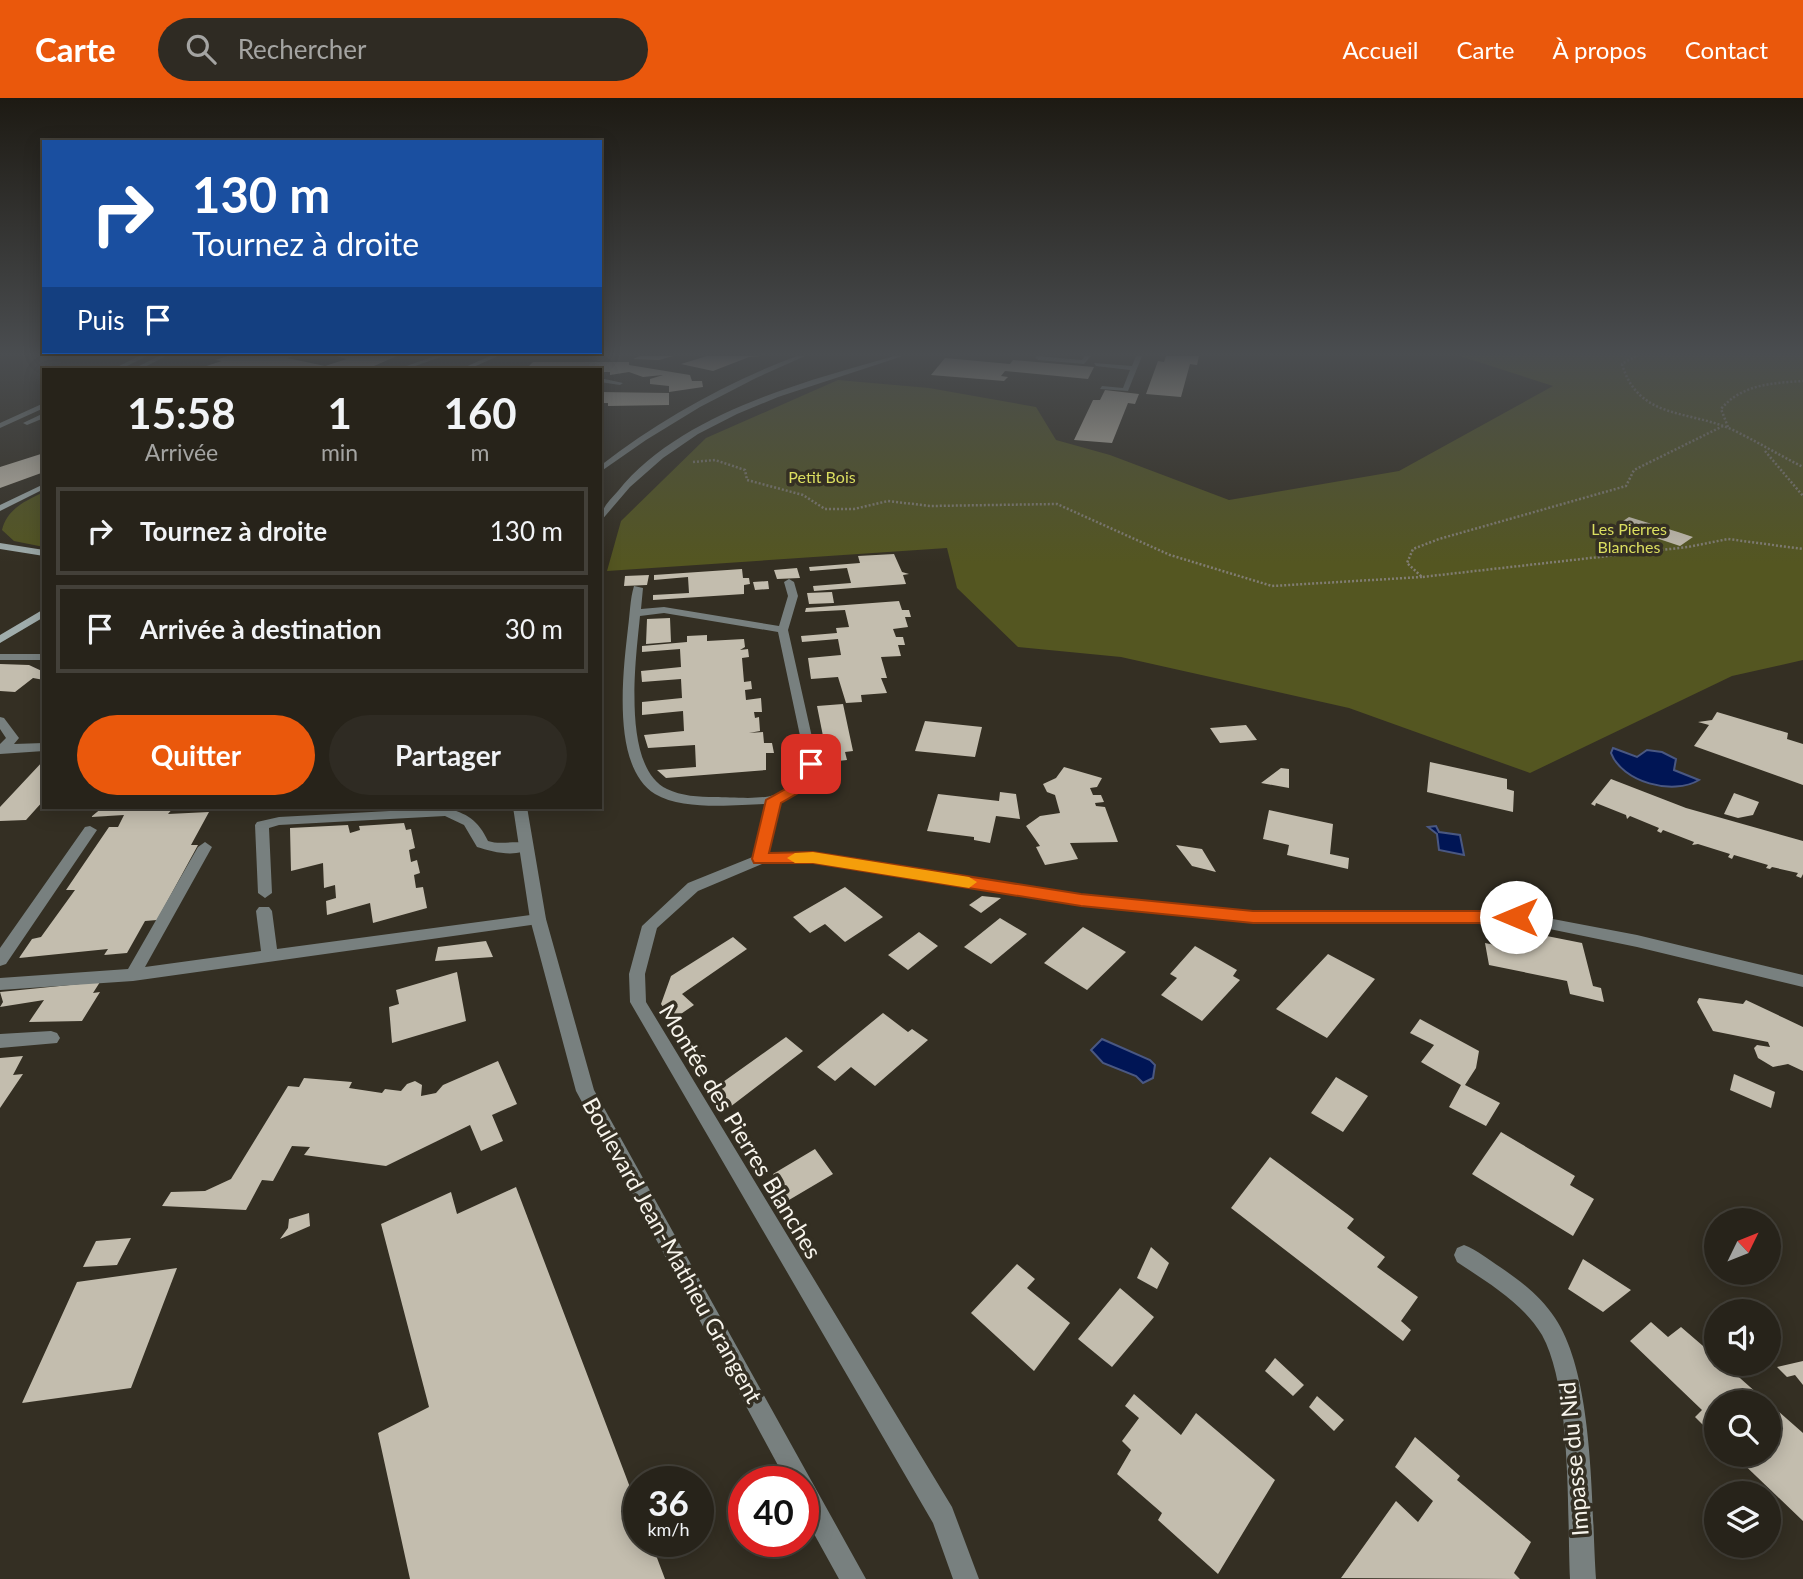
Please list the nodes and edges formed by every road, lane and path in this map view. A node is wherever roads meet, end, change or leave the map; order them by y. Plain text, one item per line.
1 (668, 425) edge
2 (712, 425) edge
3 (1719, 425) edge
4 (1727, 425) edge
5 (1723, 426) junction
6 (1728, 428) junction
7 (1762, 447) junction
8 (649, 465) junction
9 (1803, 467) edge
10 (602, 468) edge
11 (42, 487) edge
12 (1803, 496) edge
13 (1, 507) edge
14 (602, 517) edge
15 (0, 546) edge
16 (1803, 549) edge
17 (42, 553) edge
18 (1422, 577) junction
19 (789, 582) dead end
20 (638, 588) dead end
21 (42, 613) edge
22 (635, 613) junction
23 (783, 630) junction
24 (0, 640) edge
25 (0, 657) edge
26 (42, 657) edge
27 (0, 721) edge
28 (42, 747) edge
29 (2, 749) edge
30 (774, 800) junction
31 (520, 809) edge
32 (90, 830) dead end
33 (525, 846) junction
34 (205, 847) dead end
35 (760, 859) junction
36 (265, 893) dead end
37 (264, 911) dead end
38 (538, 919) junction
39 (270, 957) junction
40 (0, 960) edge
41 (133, 975) junction
42 (1803, 981) edge
43 (0, 984) edge
44 (51, 1038) dead end
45 (0, 1041) edge
46 (1464, 1255) dead end
47 (791, 1466) edge
48 (819, 1518) edge
49 (853, 1579) edge
50 (966, 1579) edge
51 (1583, 1579) edge

1 - 10 street
2 - 8 street
3 - 5 path
4 - 6 path
5 - 6 path
5 - 18 path
6 - 7 path
7 - 9 path
7 - 12 path
8 - 14 street
8 - 18 path
11 - 13 main road
15 - 17 main road
16 - 18 path
19 - 23 street
20 - 22 street
21 - 24 main road
22 - 23 street
22 - 30 street
23 - 30 street
25 - 26 street
27 - 29 street
28 - 29 street
30 - 35 street
31 - 33 street, Boulevard Jean-Mathieu Grangent
32 - 40 street
33 - 36 street
33 - 38 street, Boulevard Jean-Mathieu Grangent
34 - 41 street
35 - 42 street, Montée des Pierres Blanches
35 - 50 street, Montée des Pierres Blanches
37 - 39 street
38 - 39 street
38 - 47 street, Boulevard Jean-Mathieu Grangent
39 - 41 street
41 - 43 street
44 - 45 street
46 - 51 street, Impasse du Nid
48 - 49 street

